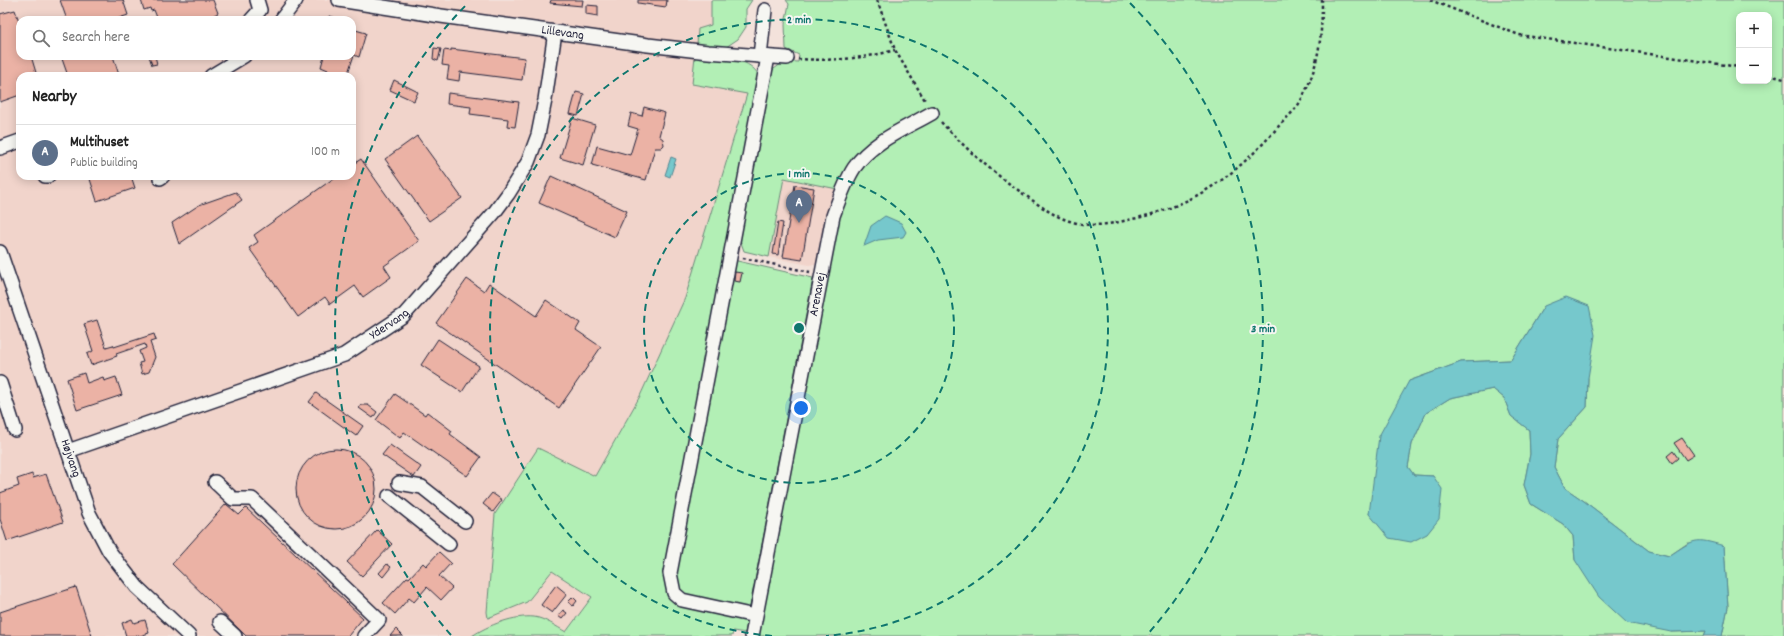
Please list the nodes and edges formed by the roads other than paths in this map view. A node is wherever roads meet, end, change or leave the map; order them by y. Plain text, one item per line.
1 (257, 0) edge
2 (296, 0) edge
3 (339, 0) edge
4 (765, 10) dead end
5 (255, 16) edge
6 (284, 16) edge
7 (555, 32) junction
8 (764, 56) junction
9 (787, 58) road end
10 (237, 60) edge
11 (218, 72) edge
12 (932, 113) road end
13 (16, 142) edge
14 (0, 148) edge
15 (1, 261) edge
16 (0, 383) edge
17 (5, 414) edge
18 (15, 430) dead end
19 (68, 452) junction
20 (216, 482) dead end
21 (399, 483) dead end
22 (389, 496) dead end
23 (465, 521) dead end
24 (449, 544) dead end
25 (755, 616) junction
26 (220, 622) dead end
27 (188, 636) edge
28 (235, 636) edge
29 (364, 636) edge
30 (752, 636) edge

1 - 5 street
2 - 6 street
3 - 7 street, Lillevang
4 - 8 street
7 - 8 street, Lillevang
7 - 19 street, Ydervang
8 - 9 street, Lillevang
8 - 25 street
10 - 11 street
12 - 25 street, Arenavej
13 - 14 street
15 - 19 street, Højvang
16 - 17 street
17 - 18 street
19 - 27 street, Højvang
20 - 29 street
21 - 23 street
22 - 24 street
25 - 30 street, Arenavej
26 - 28 street

